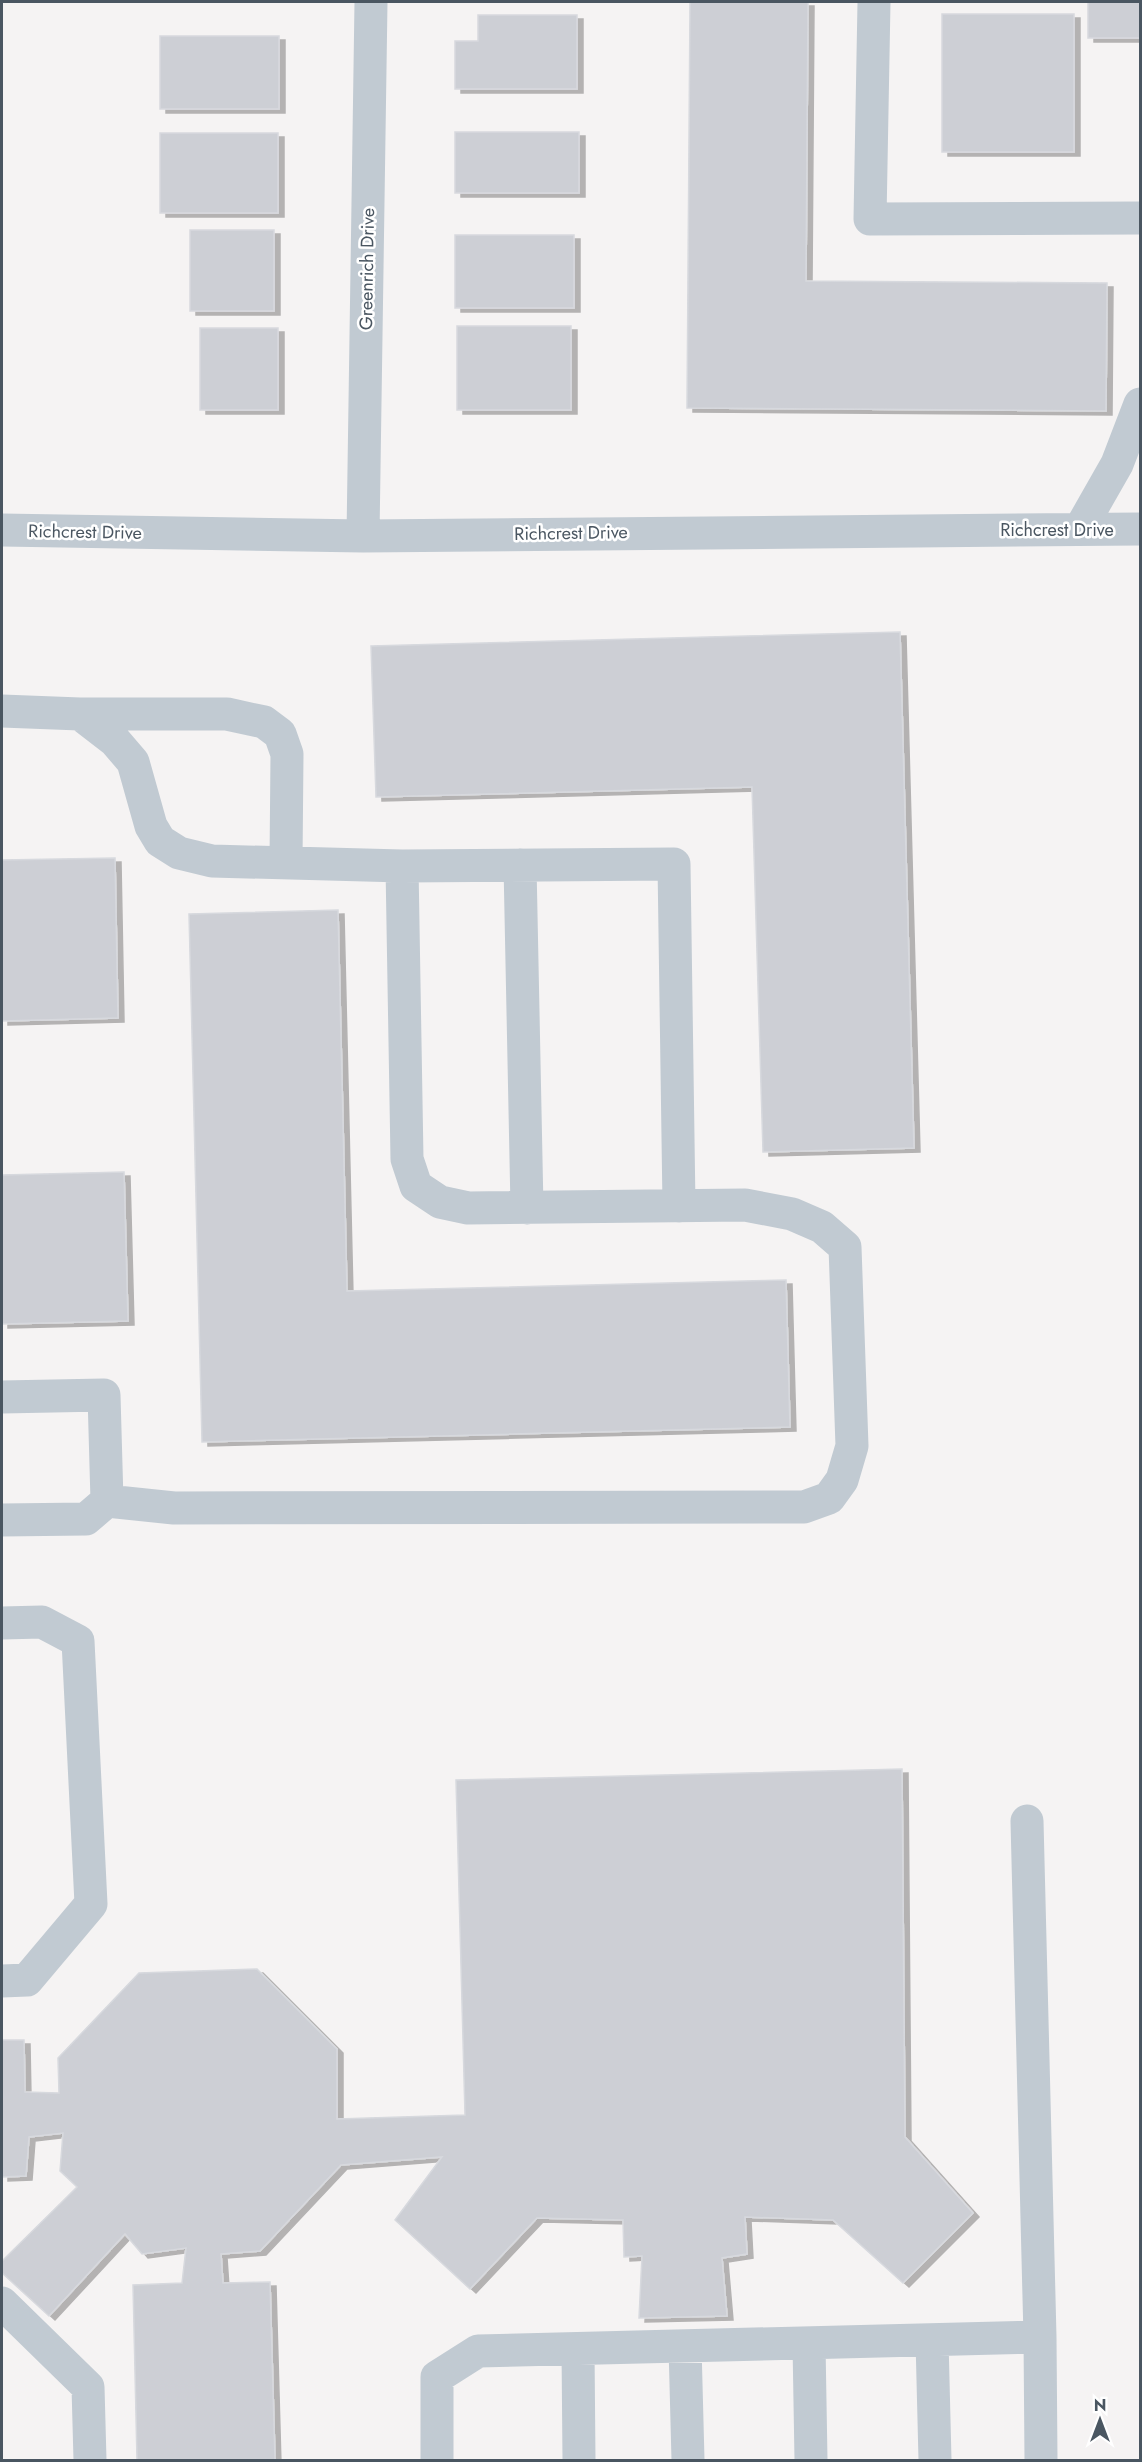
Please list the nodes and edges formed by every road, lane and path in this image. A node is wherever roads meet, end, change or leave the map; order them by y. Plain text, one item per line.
1 (371, 2) edge
2 (874, 2) edge
3 (1140, 218) edge
4 (1140, 404) edge
5 (1140, 529) edge
6 (2, 530) edge
7 (1080, 530) junction
8 (363, 536) junction
9 (2, 711) edge
10 (80, 714) junction
11 (286, 863) junction
12 (520, 865) junction
13 (402, 866) junction
14 (679, 1206) junction
15 (528, 1208) junction
16 (2, 1396) edge
17 (107, 1501) junction
18 (2, 1520) edge
19 (2, 1623) edge
20 (1027, 1821) dead end
21 (2, 1982) edge
22 (2, 2303) edge
23 (1040, 2337) junction
24 (932, 2340) junction
25 (809, 2344) junction
26 (685, 2346) junction
27 (578, 2349) junction
28 (90, 2460) edge
29 (437, 2460) edge
30 (579, 2460) edge
31 (688, 2460) edge
32 (811, 2460) edge
33 (935, 2460) edge
34 (1041, 2460) edge

1 - 8 street, Greenrich Drive
2 - 3 street
4 - 7 street
5 - 7 street, Richcrest Drive
6 - 8 street, Richcrest Drive
7 - 8 street, Richcrest Drive
9 - 10 street
10 - 11 street
10 - 11 street
11 - 13 street
12 - 13 street
12 - 14 street
12 - 15 street
13 - 15 street
14 - 15 street
14 - 17 street
16 - 17 street
17 - 18 street
19 - 21 street
20 - 23 street
22 - 28 street
23 - 24 street
23 - 34 street
24 - 25 street
24 - 33 street
25 - 26 street
25 - 32 street
26 - 27 street
26 - 31 street
27 - 29 street
27 - 30 street

